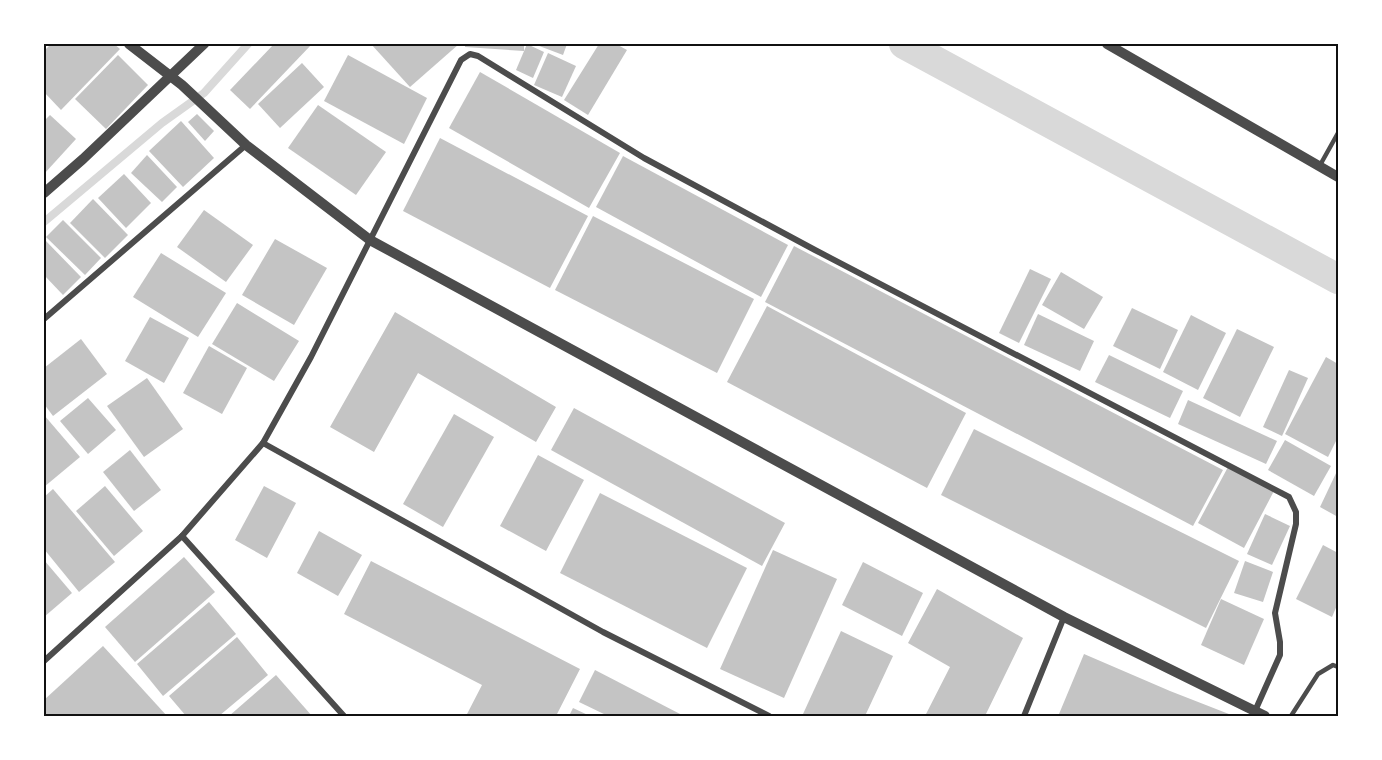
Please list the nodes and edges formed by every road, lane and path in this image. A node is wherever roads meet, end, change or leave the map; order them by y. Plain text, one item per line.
1 (129, 44) edge
2 (204, 44) edge
3 (1107, 44) edge
4 (171, 76) junction
5 (1338, 133) edge
6 (246, 145) junction
7 (1319, 167) junction
8 (1338, 177) edge
9 (44, 193) edge
10 (370, 240) junction
11 (44, 319) edge
12 (262, 443) junction
13 (182, 536) junction
14 (1064, 617) junction
15 (44, 661) edge
16 (1338, 667) edge
17 (1260, 714) edge
18 (344, 717) edge
19 (769, 717) edge
20 (1024, 717) edge
21 (1291, 717) edge

1 - 4 street
2 - 4 street
3 - 7 street
4 - 6 street
4 - 9 street
5 - 7 lane
6 - 10 street
6 - 11 street
7 - 8 street
10 - 12 street
10 - 14 street
10 - 17 street
12 - 13 street
12 - 19 street
13 - 15 street
13 - 18 street
14 - 17 street
14 - 20 street
16 - 21 lane

